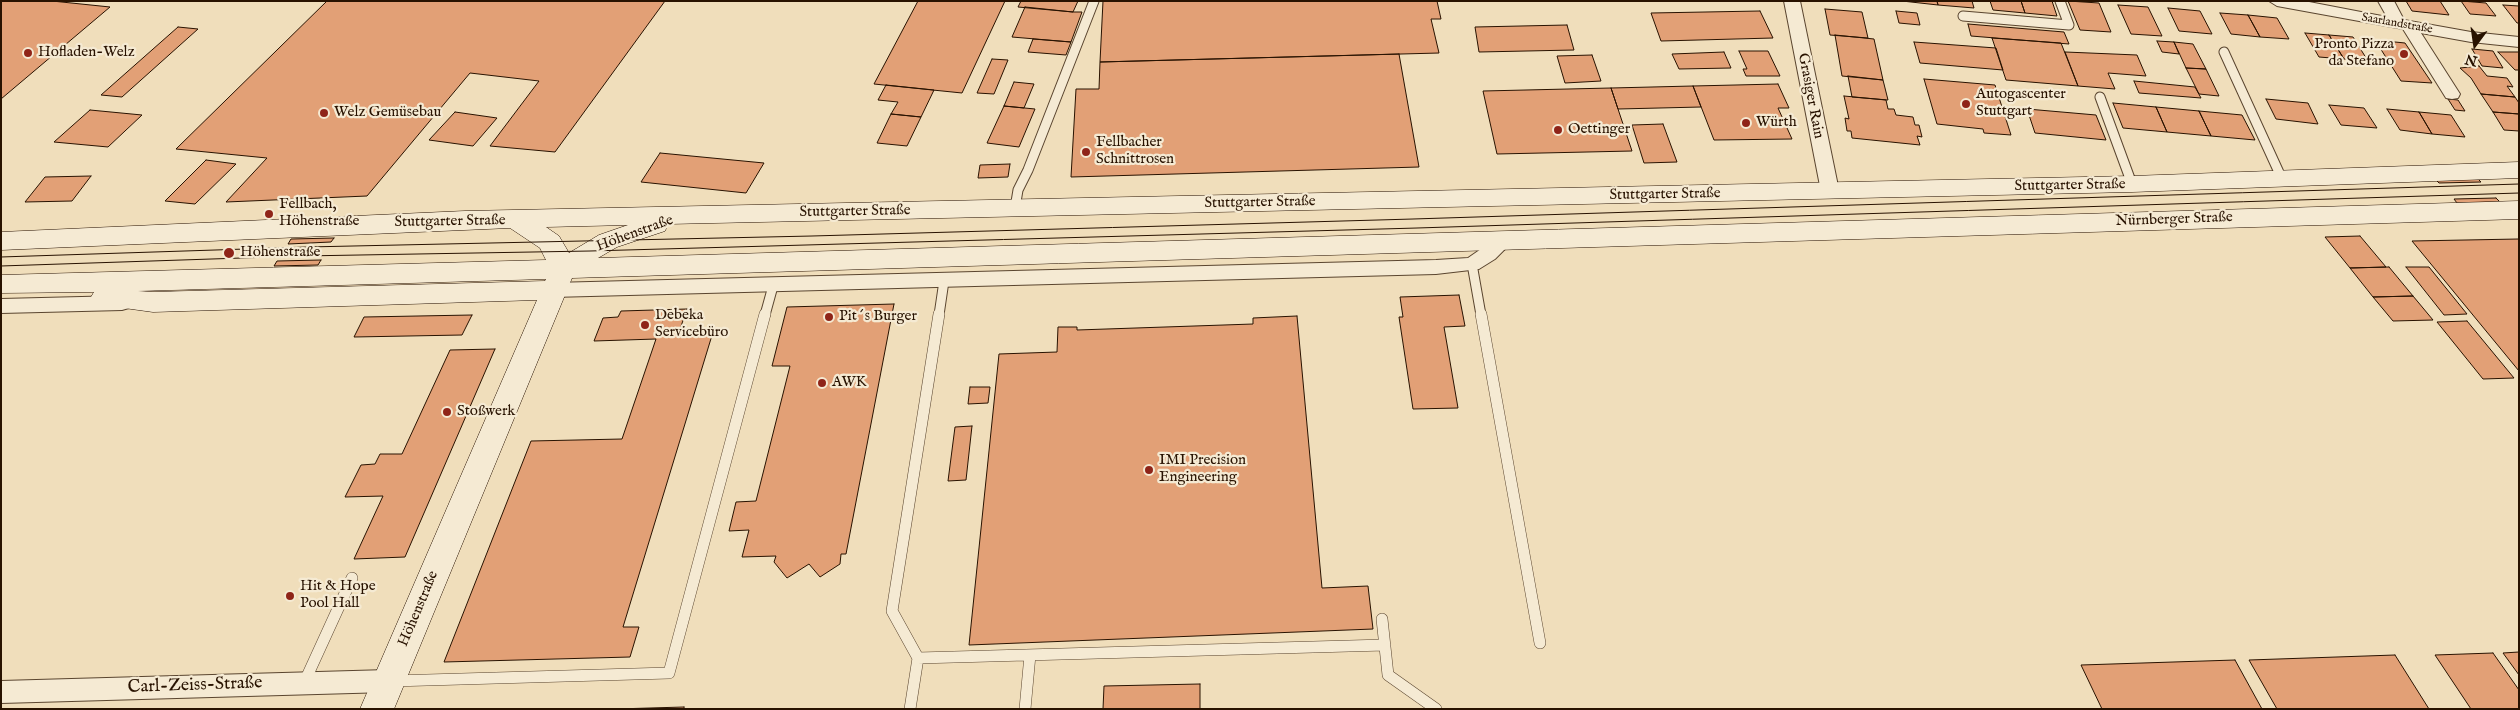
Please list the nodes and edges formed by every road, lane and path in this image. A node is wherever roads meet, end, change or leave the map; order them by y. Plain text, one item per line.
1 (1094, 1) edge
2 (1792, 1) edge
3 (2060, 1) edge
4 (2276, 1) edge
5 (2386, 1) edge
6 (1963, 16) dead end
7 (2404, 26) junction
8 (2519, 42) edge
9 (2224, 52) dead end
10 (2452, 94) dead end
11 (2100, 97) dead end
12 (2519, 170) edge
13 (2282, 179) junction
14 (2132, 184) junction
15 (1830, 191) junction
16 (1015, 208) junction
17 (2519, 210) edge
18 (681, 217) junction
19 (517, 220) junction
20 (1502, 240) junction
21 (1, 241) edge
22 (1472, 264) junction
23 (558, 279) junction
24 (944, 280) junction
25 (1, 284) edge
26 (773, 286) junction
27 (1, 288) edge
28 (153, 302) junction
29 (1, 306) edge
30 (352, 578) dead end
31 (1382, 619) dead end
32 (1540, 643) dead end
33 (1385, 645) junction
34 (1030, 655) junction
35 (918, 658) junction
36 (304, 684) junction
37 (1, 692) edge
38 (383, 695) edge
39 (910, 709) edge
40 (1025, 709) edge
41 (1436, 709) edge

1 - 16 lane
2 - 15 street, Grasiger Rain
3 - 6 lane
4 - 7 street, Saarlandstraße
5 - 7 street
7 - 8 street, Saarlandstraße
7 - 10 street
9 - 13 lane
11 - 14 lane
12 - 13 main road, Stuttgarter Straße
13 - 14 main road, Stuttgarter Straße
14 - 15 main road, Stuttgarter Straße
15 - 16 main road, Stuttgarter Straße
16 - 18 main road, Stuttgarter Straße
17 - 20 main road, Nürnberger Straße
18 - 19 main road, Stuttgarter Straße
18 - 23 main road, Höhenstraße
19 - 21 main road, Stuttgarter Straße
19 - 23 main road
20 - 22 street
20 - 23 main road
22 - 24 street
22 - 32 lane
23 - 25 main road
23 - 26 street
23 - 28 main road
23 - 38 main road, Höhenstraße
24 - 26 street
24 - 35 lane
26 - 38 lane
27 - 28 main road
28 - 29 street
30 - 36 lane
31 - 33 lane
33 - 34 lane
33 - 41 lane
34 - 35 lane
34 - 40 lane
35 - 39 lane
36 - 37 street, Carl-Zeiss-Straße
36 - 38 street, Carl-Zeiss-Straße

